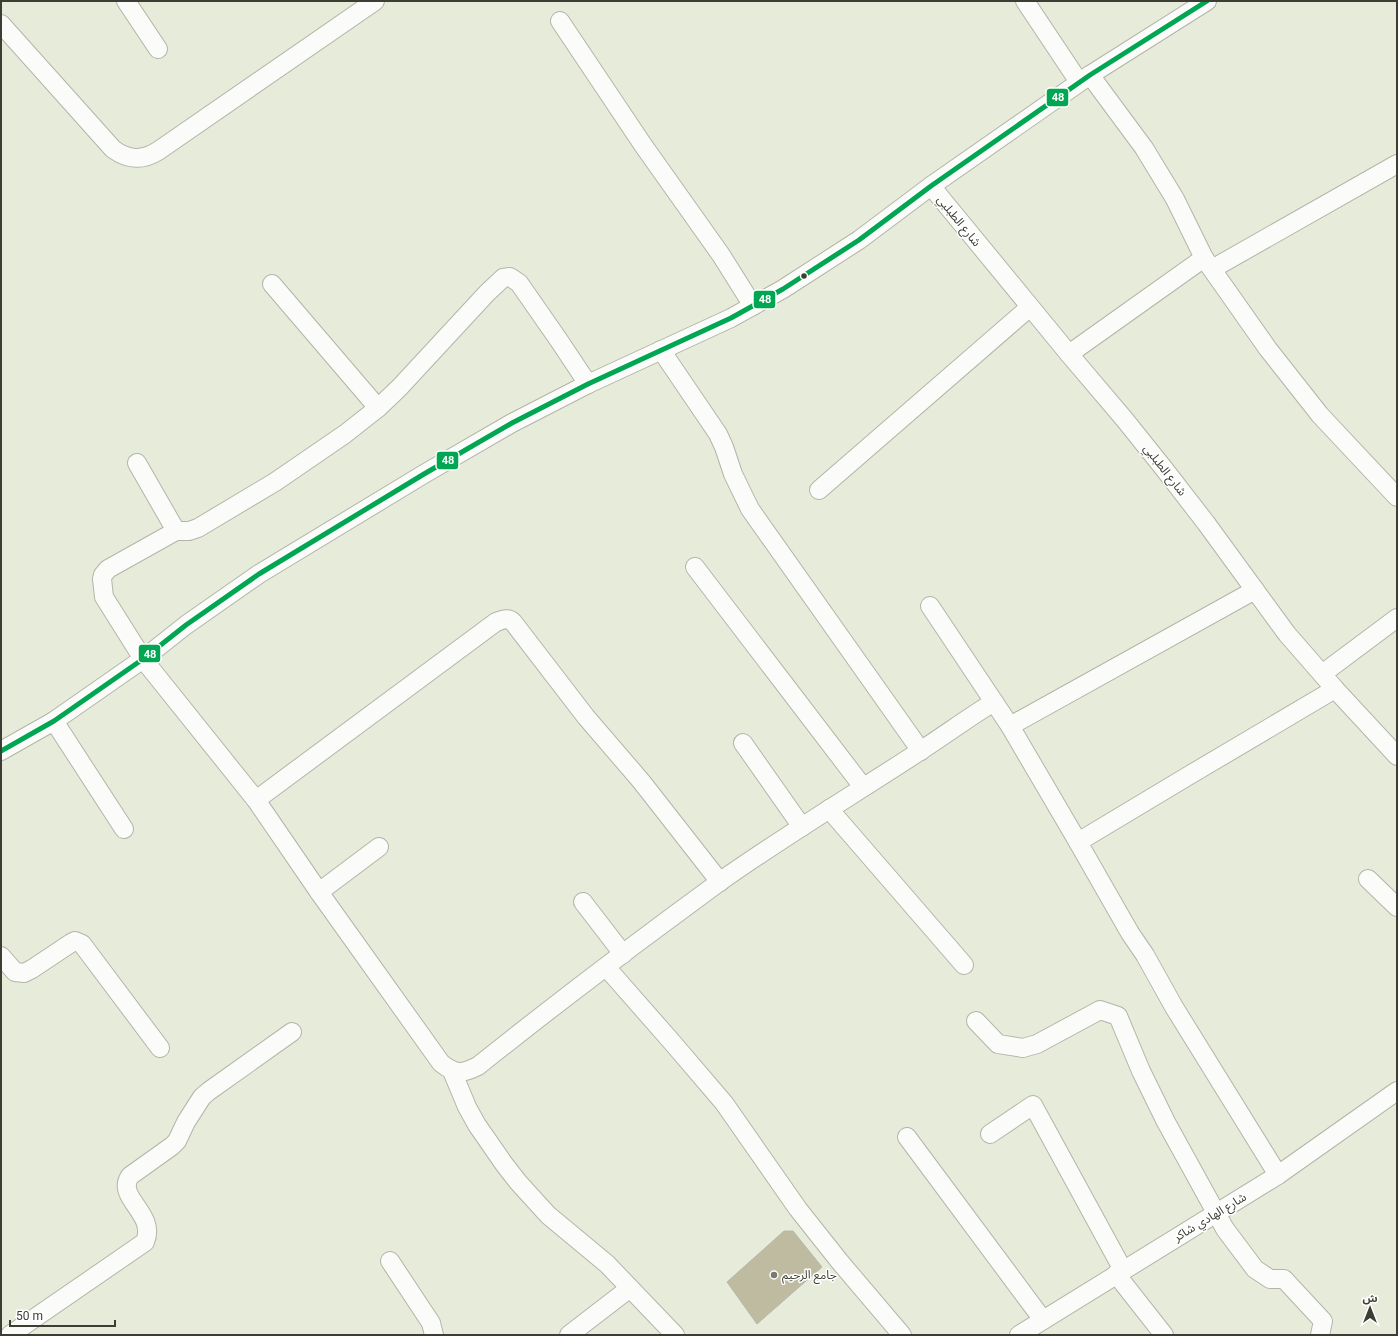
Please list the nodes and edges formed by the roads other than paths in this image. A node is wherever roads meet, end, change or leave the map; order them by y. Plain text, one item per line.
1 (126, 1) edge
2 (375, 1) edge
3 (1025, 1) edge
4 (1207, 1) edge
5 (560, 21) dead end
6 (1, 24) edge
7 (158, 49) dead end
8 (1085, 78) junction
9 (1397, 164) edge
10 (931, 186) junction
11 (1208, 263) junction
12 (272, 284) dead end
13 (753, 306) junction
14 (1030, 307) junction
15 (662, 350) junction
16 (1069, 354) junction
17 (588, 384) junction
18 (378, 408) junction
19 (137, 463) dead end
20 (819, 490) dead end
21 (1397, 497) edge
22 (176, 531) junction
23 (695, 567) dead end
24 (1255, 590) junction
25 (930, 606) dead end
26 (1397, 618) edge
27 (142, 659) junction
28 (1322, 674) junction
29 (1335, 689) junction
30 (994, 702) junction
31 (54, 721) junction
32 (1010, 726) junction
33 (743, 743) dead end
34 (1, 751) edge
35 (921, 751) junction
36 (1397, 756) edge
37 (862, 787) junction
38 (256, 800) junction
39 (829, 809) junction
40 (802, 827) junction
41 (124, 829) dead end
42 (1078, 842) junction
43 (379, 847) dead end
44 (1368, 879) dead end
45 (720, 882) junction
46 (319, 892) junction
47 (583, 902) dead end
48 (1397, 907) edge
49 (623, 954) junction
50 (1, 956) edge
51 (964, 965) dead end
52 (606, 967) junction
53 (976, 1020) dead end
54 (292, 1032) dead end
55 (160, 1048) dead end
56 (452, 1071) junction
57 (1396, 1094) edge
58 (990, 1134) dead end
59 (907, 1137) dead end
60 (1278, 1175) junction
61 (1217, 1212) junction
62 (390, 1261) dead end
63 (1120, 1272) junction
64 (630, 1288) junction
65 (1043, 1320) junction
66 (10, 1335) edge
67 (434, 1335) edge
68 (569, 1335) edge
69 (675, 1335) edge
70 (902, 1335) edge
71 (1019, 1335) edge
72 (1164, 1335) edge
73 (1320, 1335) edge

1 - 7 street
2 - 6 street
3 - 8 street
4 - 8 street
5 - 13 street
8 - 10 street
8 - 11 street
9 - 11 street
10 - 13 street
10 - 14 street, شارع الطبلبي
11 - 16 street
11 - 21 street
12 - 18 street
13 - 15 street
14 - 16 street, شارع الطبلبي
14 - 20 street
15 - 17 street
15 - 35 street
16 - 24 street, شارع الطبلبي
17 - 18 street
17 - 27 street
18 - 22 street
19 - 22 street
22 - 27 street
23 - 37 street
24 - 28 street, شارع الطبلبي
24 - 32 street
25 - 30 street
26 - 28 street
27 - 31 street
27 - 38 street
28 - 29 street, شارع الطبلبي
29 - 36 street, شارع الطبلبي
29 - 42 street
30 - 32 street
30 - 35 street
31 - 34 street
31 - 41 street
32 - 42 street
33 - 40 street
35 - 37 street
37 - 39 street
38 - 45 street
38 - 46 street
39 - 40 street
39 - 51 street
40 - 45 street
42 - 60 street
43 - 46 street
44 - 48 street
45 - 49 street
46 - 56 street
47 - 49 street
49 - 52 street
50 - 55 street
52 - 56 street
52 - 70 street
53 - 61 street
54 - 66 street
56 - 64 street
57 - 60 street, شارع الهادي شاكر
58 - 63 street
59 - 65 street
60 - 61 street, شارع الهادي شاكر
61 - 63 street, شارع الهادي شاكر
61 - 73 street
62 - 67 street
63 - 65 street, شارع الهادي شاكر
63 - 72 street
64 - 68 street
64 - 69 street
65 - 71 street, شارع الهادي شاكر

